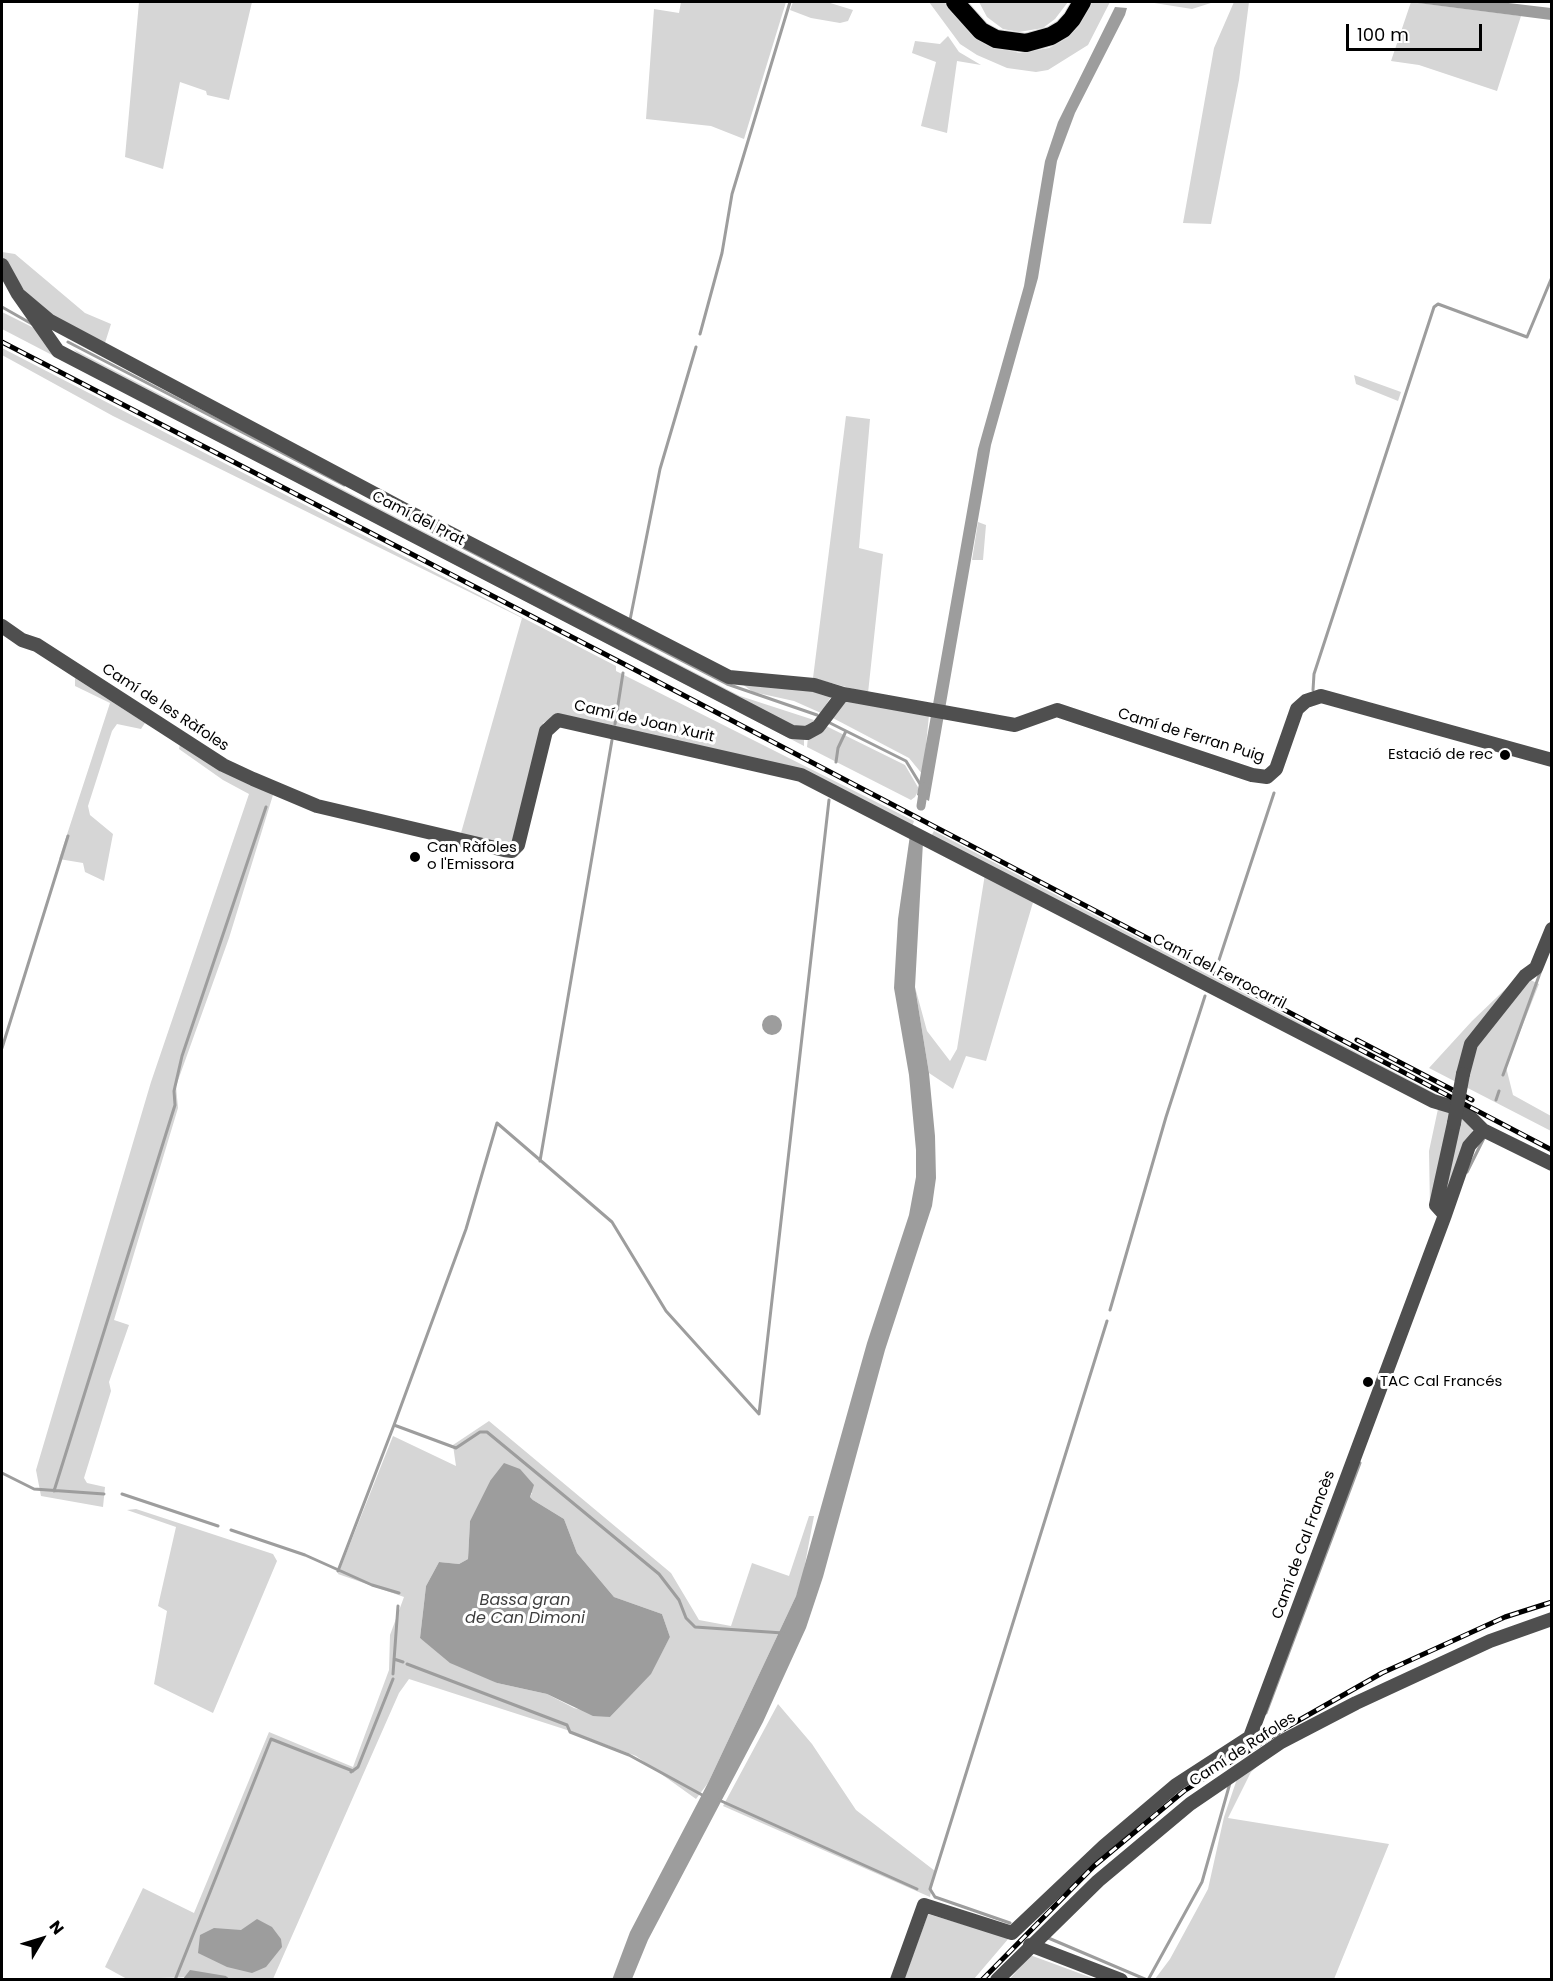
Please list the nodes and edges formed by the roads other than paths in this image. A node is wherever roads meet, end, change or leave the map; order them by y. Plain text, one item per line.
1 (954, 2) edge
2 (969, 2) edge
3 (1082, 2) edge
4 (1014, 43) junction
5 (2, 265) edge
6 (18, 294) junction
7 (2, 626) edge
8 (843, 694) junction
9 (1551, 760) edge
10 (317, 806) joint
11 (937, 845) joint
12 (1551, 928) edge
13 (1483, 1130) junction
14 (1551, 1164) edge
15 (1445, 1215) junction
16 (1551, 1619) edge
17 (1030, 1945) junction
18 (897, 1980) edge
19 (998, 1980) edge
20 (1121, 1980) edge

1 - 4 highway
2 - 4 highway
3 - 4 highway
5 - 6 street, Camí del Prat
6 - 8 street, Camí de Ferran Puig
6 - 8 street, Camí del Prat
7 - 10 street, Camí de les Ràfoles
8 - 9 street, Camí de Ferran Puig
10 - 11 street, Camí de Joan Xurit
11 - 13 street, Camí del Ferrocarril
12 - 15 street, bridge
13 - 14 street, Camí del Ferrocarril
13 - 15 street
15 - 18 street, Camí de Cal Francès
16 - 17 street, Camí de Rafoles
17 - 19 street, Camí de Rafoles
17 - 20 street

